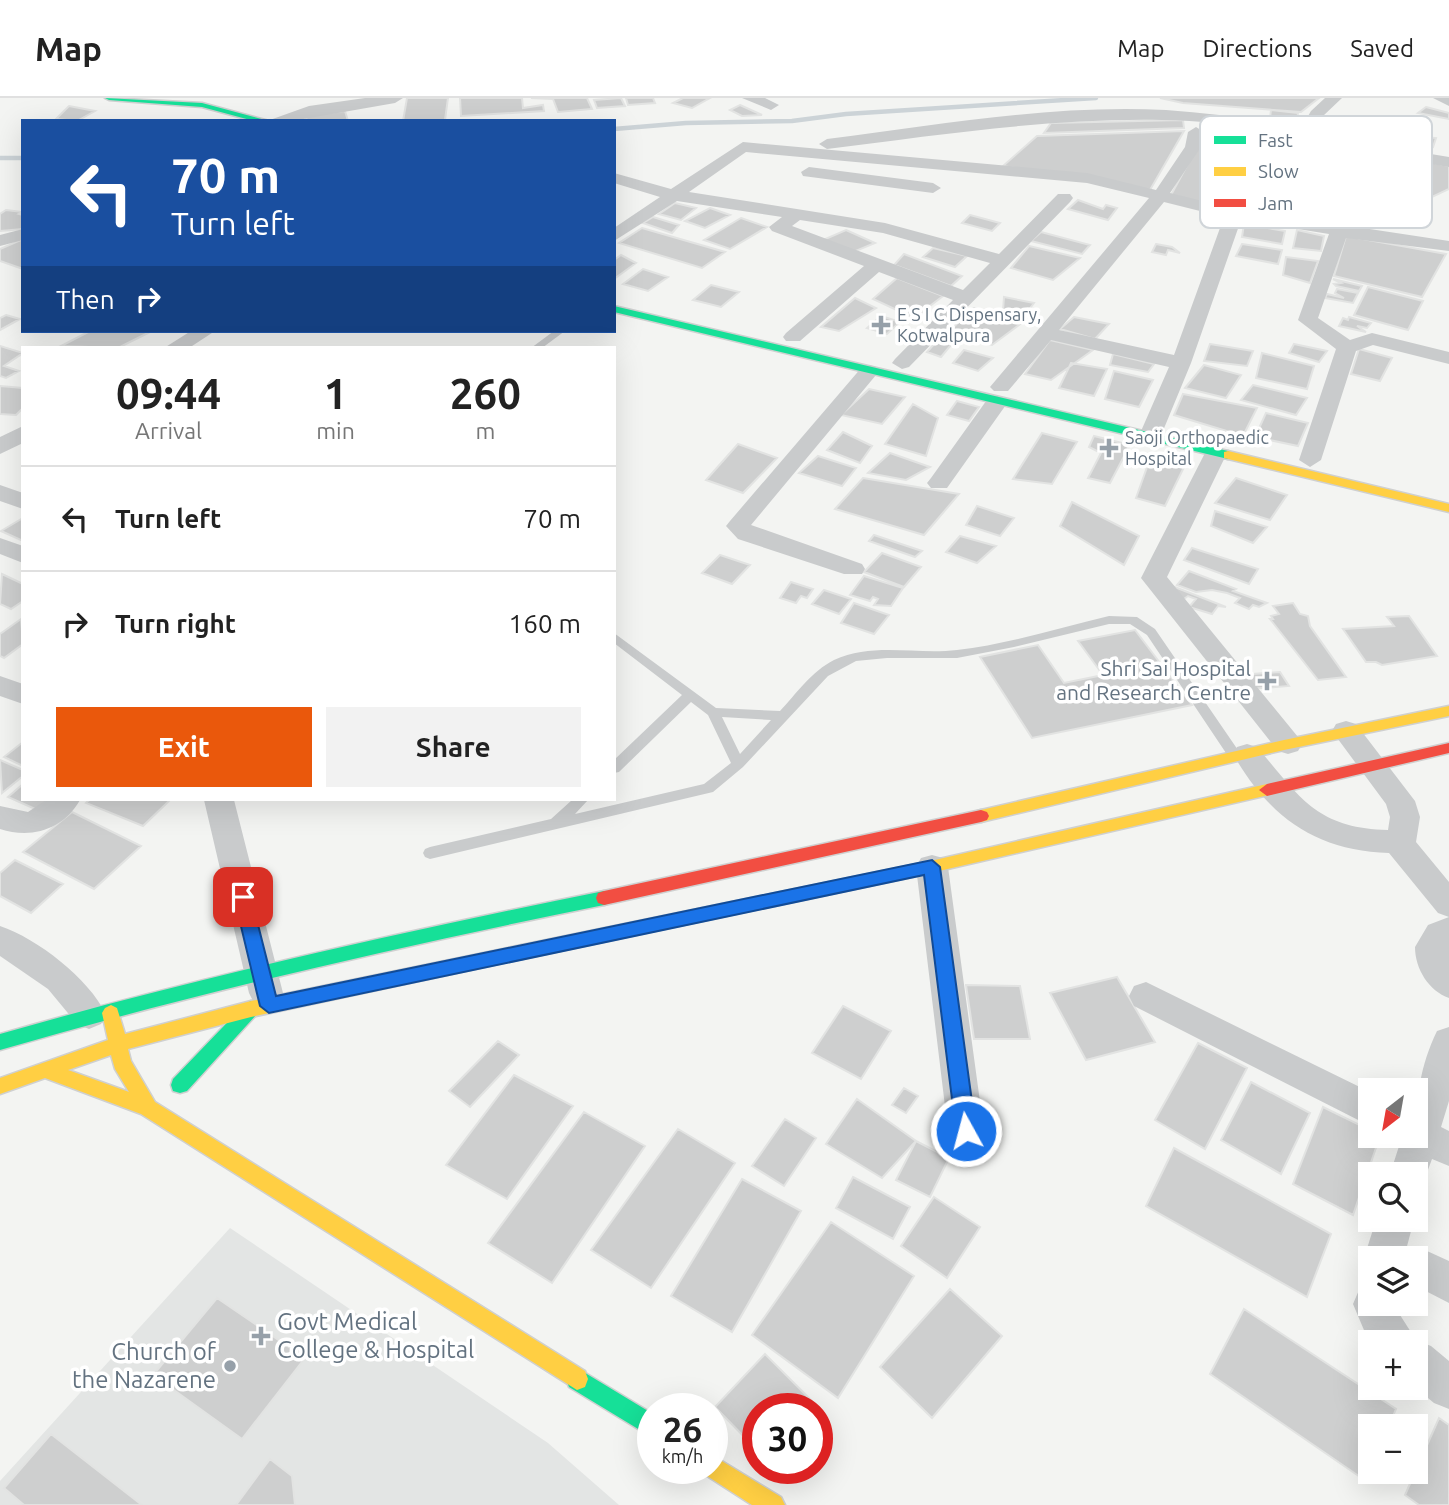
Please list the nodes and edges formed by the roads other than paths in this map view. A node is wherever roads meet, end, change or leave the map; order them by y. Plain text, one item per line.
1 (111, 98) edge
2 (395, 98) edge
3 (750, 98) edge
4 (1334, 98) edge
5 (1441, 98) edge
6 (208, 101) edge
7 (1449, 101) edge
8 (771, 105) dead end
9 (1315, 116) edge
10 (154, 117) dead end
11 (259, 119) edge
12 (282, 119) edge
13 (1200, 119) edge
14 (1196, 132) dead end
15 (789, 151) junction
16 (722, 161) junction
17 (762, 166) dead end
18 (788, 170) dead end
19 (616, 179) edge
20 (933, 188) dead end
21 (673, 195) junction
22 (1160, 196) junction
23 (1064, 198) dead end
24 (1200, 206) edge
25 (799, 214) junction
26 (1229, 228) edge
27 (1320, 228) edge
28 (1347, 228) edge
29 (617, 231) edge
30 (1345, 232) junction
31 (21, 235) edge
32 (0, 242) edge
33 (1449, 246) edge
34 (1003, 261) junction
35 (877, 264) junction
36 (616, 294) edge
37 (966, 298) junction
38 (616, 309) edge
39 (201, 333) edge
40 (557, 333) edge
41 (1046, 333) junction
42 (793, 337) junction
43 (178, 346) edge
44 (540, 346) edge
45 (1347, 347) junction
46 (1449, 358) edge
47 (902, 363) junction
48 (1181, 363) junction
49 (869, 371) junction
50 (999, 394) junction
51 (1152, 431) junction
52 (21, 434) edge
53 (0, 447) edge
54 (1216, 453) junction
55 (1310, 460) junction
56 (939, 483) dead end
57 (0, 492) edge
58 (1449, 493) edge
59 (21, 501) edge
60 (1449, 508) edge
61 (0, 545) edge
62 (21, 554) edge
63 (853, 569) dead end
64 (616, 639) edge
65 (0, 685) edge
66 (21, 694) edge
67 (690, 695) junction
68 (1449, 711) edge
69 (713, 712) junction
70 (783, 716) junction
71 (1346, 731) junction
72 (1289, 744) junction
73 (1449, 748) edge
74 (1241, 755) junction
75 (738, 764) junction
76 (616, 766) edge
77 (1374, 766) junction
78 (1276, 788) junction
79 (64, 801) edge
80 (219, 801) edge
81 (580, 801) edge
82 (0, 817) edge
83 (556, 823) junction
84 (1401, 842) junction
85 (429, 853) dead end
86 (932, 867) junction
87 (1443, 889) edge
88 (1449, 930) edge
89 (0, 939) edge
90 (261, 970) junction
91 (1449, 984) edge
92 (181, 989) junction
93 (1146, 996) dead end
94 (260, 1007) junction
95 (100, 1010) junction
96 (178, 1027) junction
97 (0, 1042) edge
98 (1449, 1042) edge
99 (115, 1045) junction
100 (46, 1070) junction
101 (0, 1086) edge
102 (183, 1098) junction
103 (1358, 1104) edge
104 (148, 1108) junction
105 (966, 1131) dead end
106 (190, 1137) junction
107 (1429, 1139) edge
108 (1416, 1162) edge
109 (1428, 1270) edge
110 (1449, 1283) edge
111 (1428, 1371) edge
112 (1449, 1388) edge
113 (637, 1417) edge
114 (728, 1476) edge
115 (772, 1505) edge

1 - 6 street
1 - 10 street
2 - 12 street
3 - 8 street
4 - 9 street
5 - 7 street
6 - 11 street
13 - 15 street
14 - 22 street
15 - 16 street
15 - 22 street
16 - 17 street
16 - 21 street
18 - 20 street
19 - 21 street
21 - 25 street
21 - 29 street
22 - 24 street
22 - 41 street
23 - 34 street
25 - 34 street
25 - 35 street
26 - 48 street
27 - 30 street
28 - 30 street
30 - 33 street
30 - 45 street
31 - 32 street
34 - 37 street
35 - 37 street
35 - 42 street
36 - 42 street
37 - 47 street
38 - 49 street
39 - 43 street
40 - 44 lane
41 - 48 street
41 - 50 street
42 - 47 street
45 - 46 street
45 - 55 street
47 - 50 street
48 - 51 street
49 - 50 street
49 - 63 street
50 - 51 street
50 - 56 street
51 - 54 street
51 - 55 street
52 - 53 street
54 - 60 street
54 - 72 street
55 - 58 street
57 - 59 street
61 - 62 street
64 - 67 lane
65 - 66 street
67 - 69 lane
67 - 76 lane
68 - 71 street
69 - 70 lane
69 - 75 lane
70 - 74 lane
70 - 75 lane
71 - 72 street
71 - 77 street
72 - 74 street
73 - 77 street
74 - 78 street
74 - 90 street
75 - 83 lane
77 - 78 street
77 - 84 street
78 - 84 street
78 - 86 street
79 - 82 street
80 - 90 street
81 - 83 lane
83 - 85 lane
84 - 87 street
86 - 94 street
86 - 105 street
88 - 91 street
89 - 95 street
90 - 92 street
90 - 94 street
92 - 95 street
92 - 96 street
93 - 103 street
94 - 96 street
94 - 102 street
95 - 97 street
95 - 99 street
96 - 99 street
96 - 102 street
98 - 107 street
99 - 100 street
99 - 104 street
100 - 101 street
100 - 104 street
102 - 106 street
104 - 106 street
106 - 113 street
107 - 108 street
109 - 110 street
111 - 112 street
114 - 115 street

